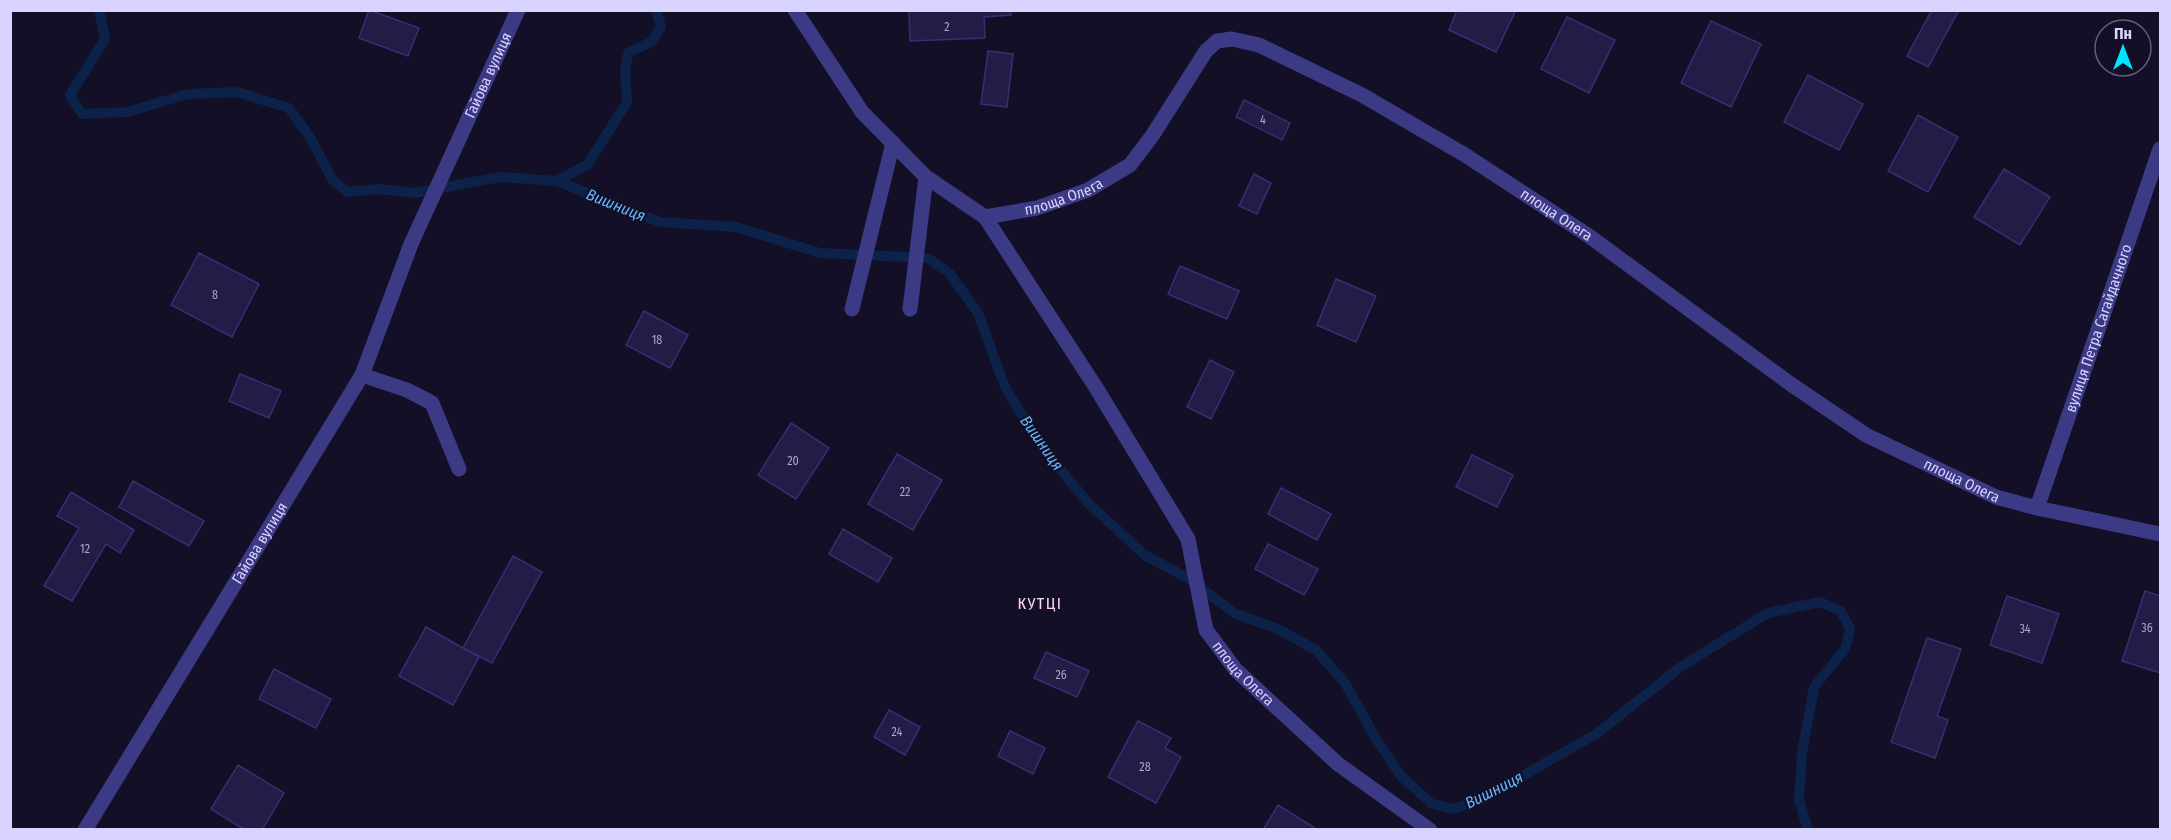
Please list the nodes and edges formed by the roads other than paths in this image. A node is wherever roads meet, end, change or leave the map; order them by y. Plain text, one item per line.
1 (518, 10) edge
2 (795, 10) edge
3 (892, 143) junction
4 (2160, 149) edge
5 (926, 177) junction
6 (985, 217) junction
7 (852, 309) dead end
8 (910, 309) dead end
9 (362, 375) junction
10 (459, 469) dead end
11 (2037, 508) junction
12 (2160, 534) edge
13 (84, 830) edge
14 (1430, 830) edge

1 - 9 street, Гайова вулиця
2 - 3 street, площа Олега
3 - 5 street, площа Олега
3 - 7 street
4 - 11 street, вулиця Петра Сагайдачного
5 - 6 street, площа Олега
5 - 8 street
6 - 11 street, площа Олега
6 - 14 street, площа Олега
9 - 10 street
9 - 13 street, Гайова вулиця
11 - 12 street, площа Олега

